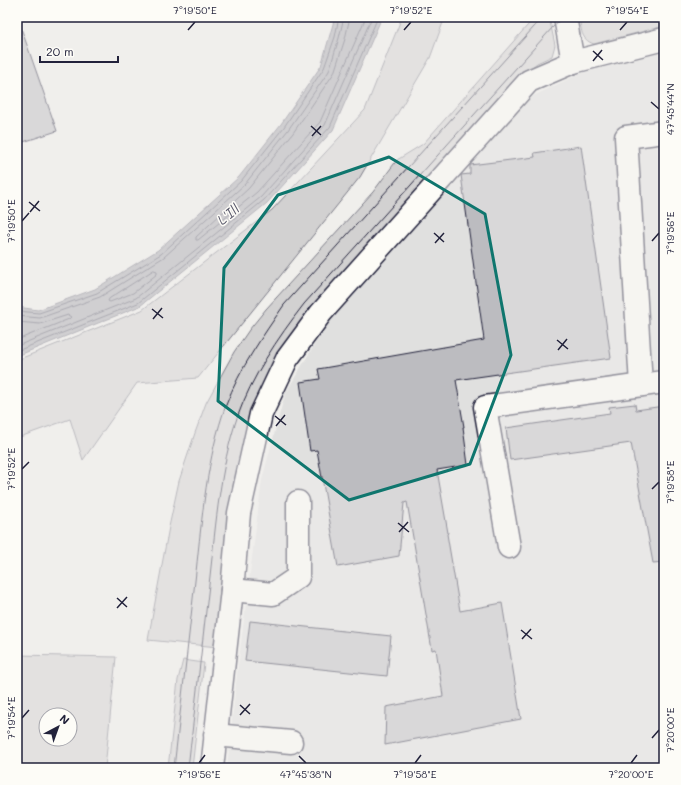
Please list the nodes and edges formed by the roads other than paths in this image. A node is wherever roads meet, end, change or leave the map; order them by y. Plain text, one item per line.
1 (565, 17) edge
2 (664, 39) edge
3 (573, 62) junction
4 (664, 132) edge
5 (664, 382) edge
6 (641, 385) junction
7 (298, 502) dead end
8 (509, 547) dead end
9 (232, 590) junction
10 (215, 735) junction
11 (291, 742) dead end
12 (212, 768) edge

1 - 3 street
2 - 3 street
3 - 9 street
4 - 6 street
5 - 6 street
6 - 8 street
7 - 9 street
9 - 10 street
10 - 11 street
10 - 12 street

